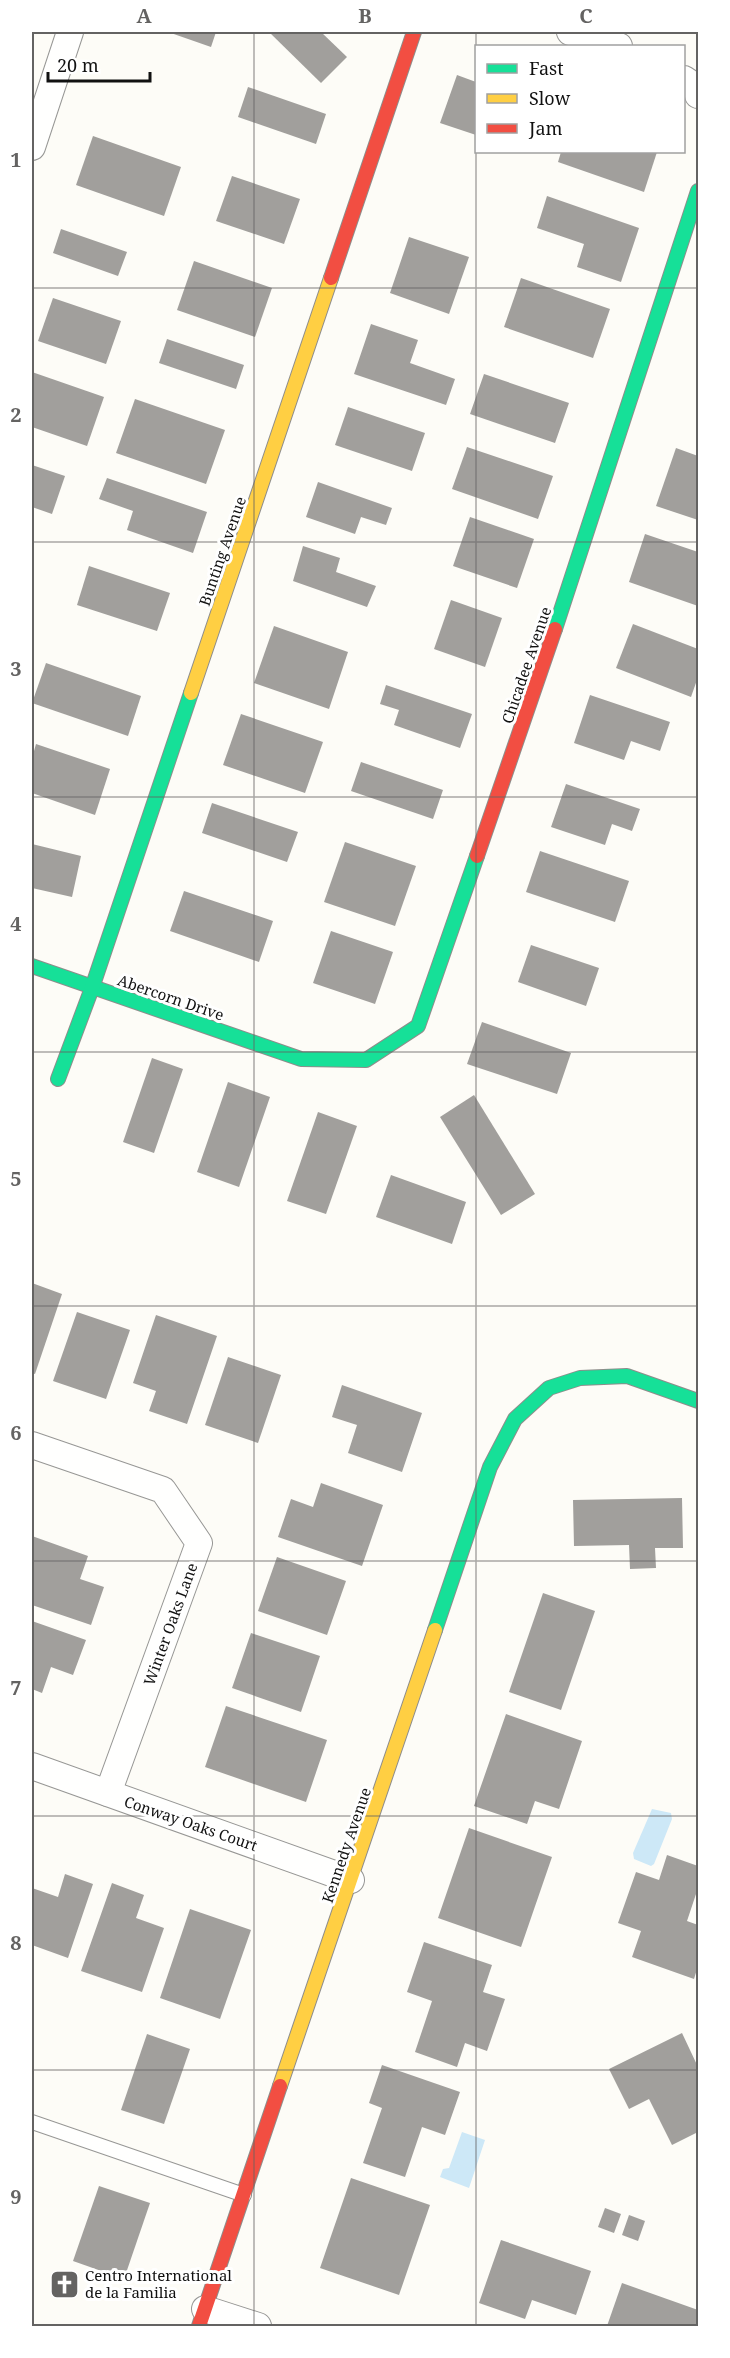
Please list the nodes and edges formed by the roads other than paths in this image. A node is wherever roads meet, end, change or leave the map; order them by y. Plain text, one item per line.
1 (70, 32) edge
2 (414, 32) edge
3 (570, 32) edge
4 (616, 45) edge
5 (685, 80) edge
6 (699, 95) edge
7 (32, 147) edge
8 (699, 191) edge
9 (32, 966) edge
10 (92, 988) junction
11 (301, 1059) joint
12 (58, 1079) dead end
13 (699, 1401) edge
14 (32, 1445) edge
15 (32, 1766) edge
16 (108, 1793) junction
17 (351, 1880) junction
18 (32, 2122) edge
19 (244, 2195) junction
20 (202, 2318) edge
21 (258, 2326) edge

1 - 7 street
2 - 10 street, Bunting Avenue
3 - 4 street
5 - 6 street
8 - 11 street, Chicadee Avenue
9 - 10 street, Abercorn Drive
10 - 11 street, Abercorn Drive
10 - 12 street, Bunting Avenue
13 - 17 street, Kennedy Avenue
14 - 16 street, Winter Oaks Lane
15 - 16 street, Conway Oaks Court
16 - 17 street, Conway Oaks Court
17 - 19 street, Kennedy Avenue
18 - 19 lane
19 - 20 street, Kennedy Avenue
20 - 21 street

